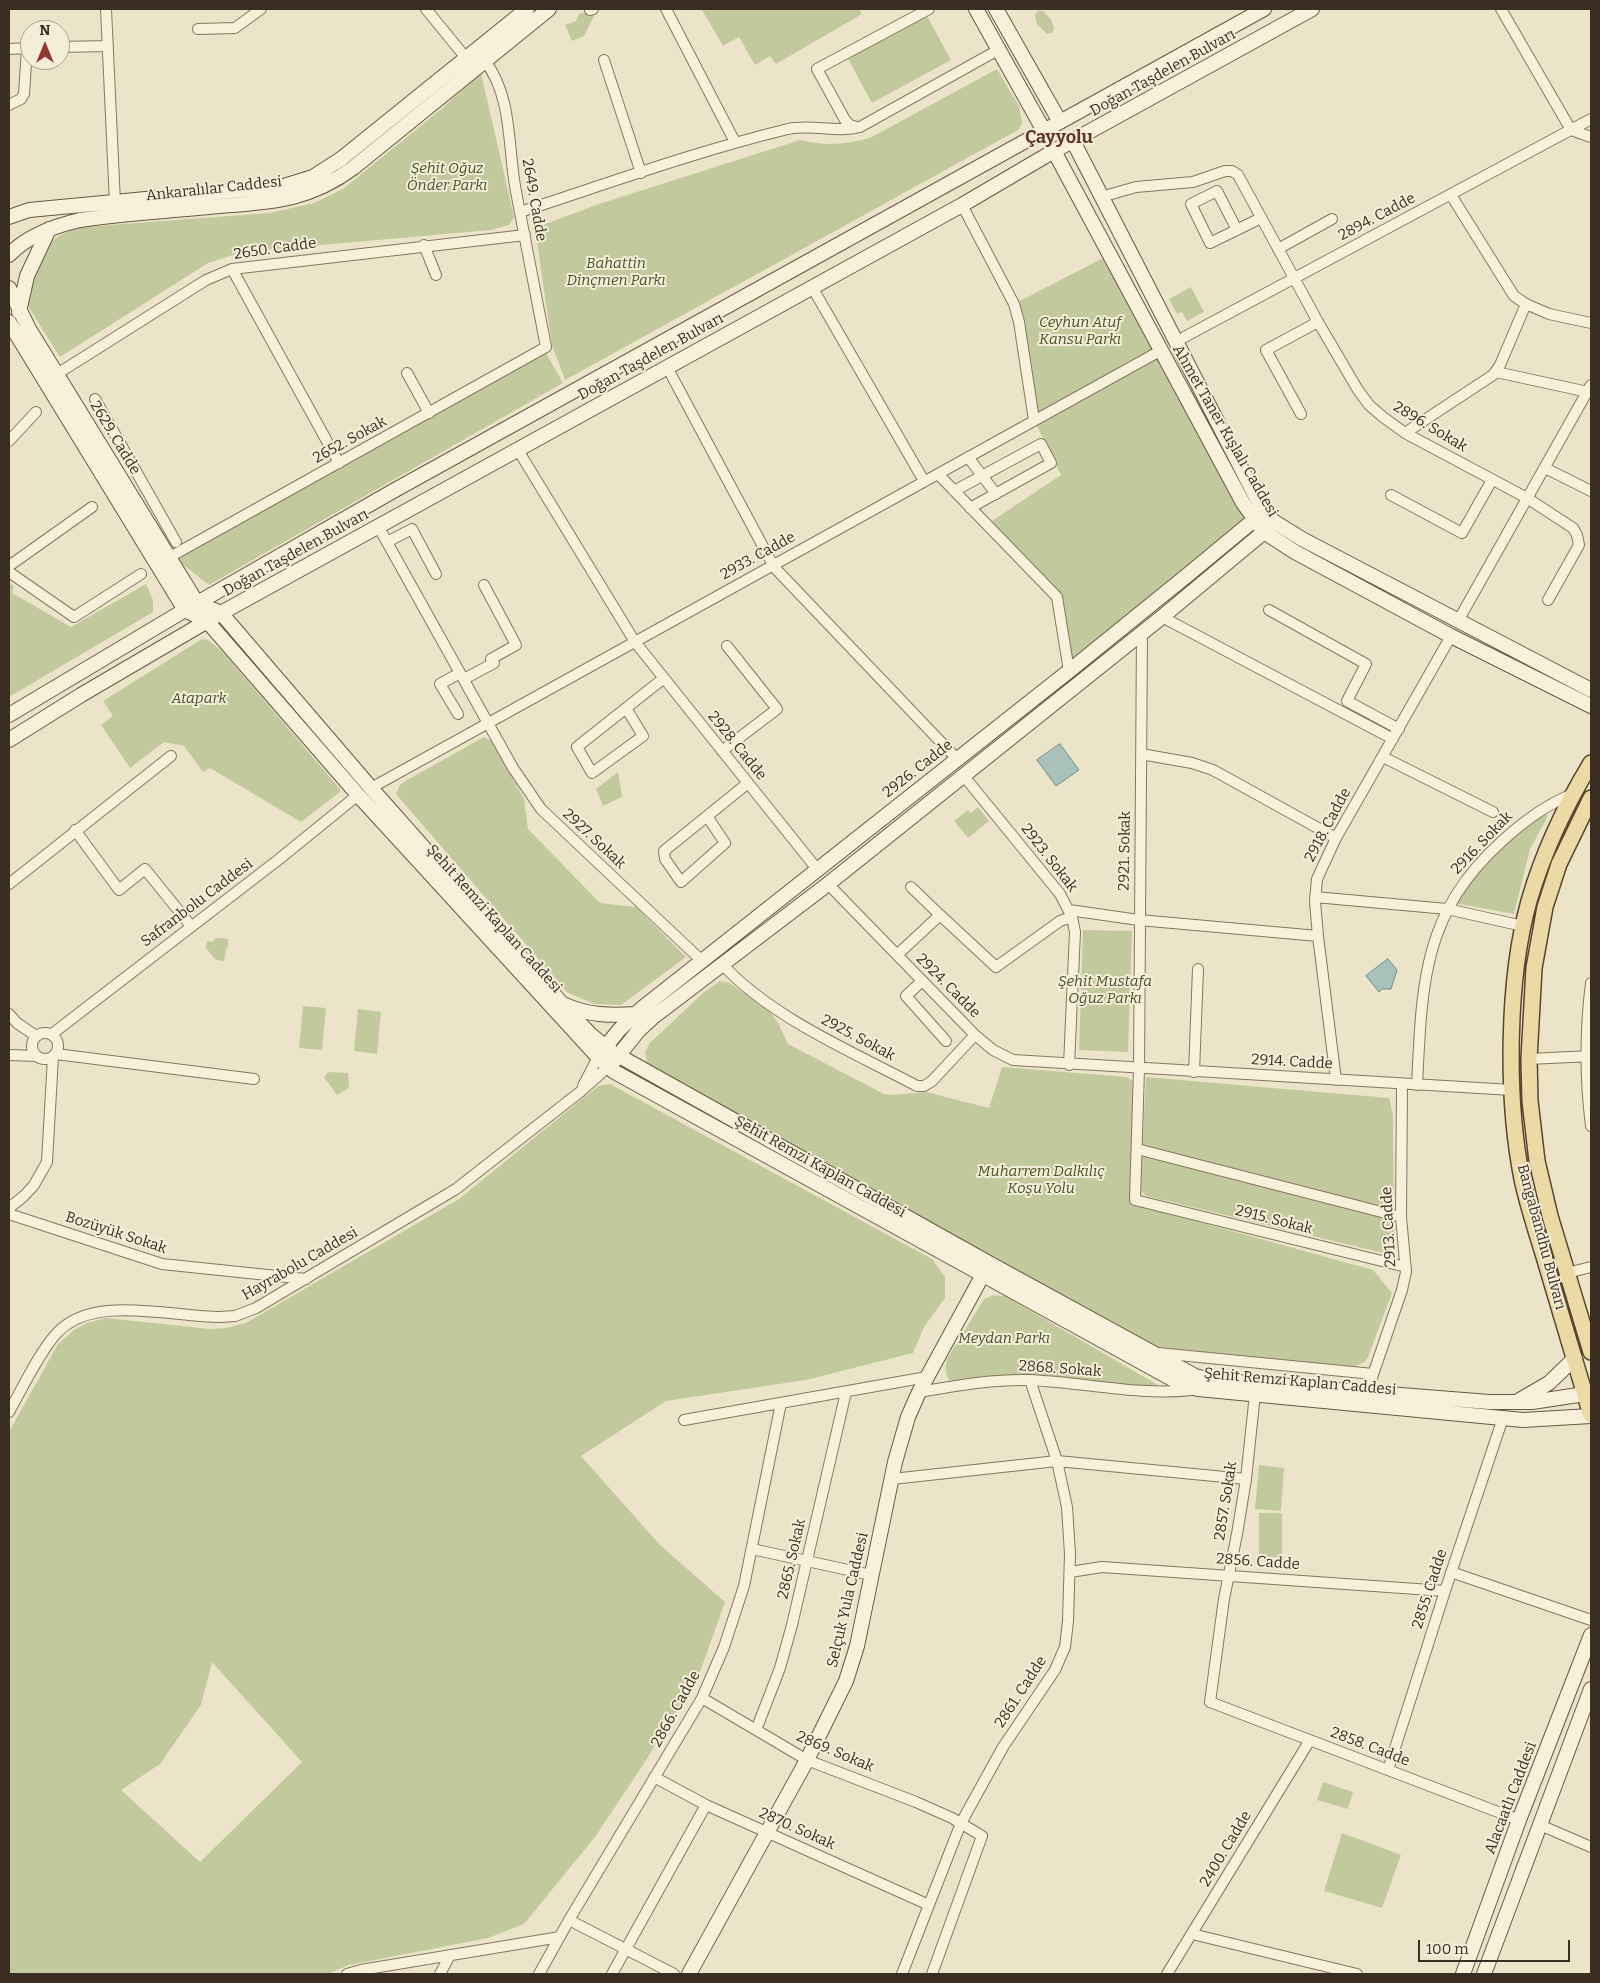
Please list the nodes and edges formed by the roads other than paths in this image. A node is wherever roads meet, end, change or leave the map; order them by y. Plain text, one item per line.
1 (106, 9) edge
2 (261, 9) edge
3 (426, 9) edge
4 (527, 9) edge
5 (549, 9) edge
6 (666, 9) edge
7 (929, 9) edge
8 (976, 9) edge
9 (996, 9) edge
10 (1264, 9) edge
11 (1312, 9) edge
12 (1501, 9) edge
13 (198, 29) dead end
14 (1015, 41) junction
15 (108, 46) junction
16 (70, 48) edge
17 (998, 50) junction
18 (466, 58) junction
19 (604, 60) dead end
20 (485, 61) junction
21 (27, 70) edge
22 (9, 105) edge
23 (1591, 119) edge
24 (1060, 122) junction
25 (857, 128) junction
26 (1571, 130) junction
27 (1044, 131) junction
28 (1591, 137) edge
29 (1072, 141) junction
30 (735, 142) junction
31 (1054, 151) junction
32 (641, 173) junction
33 (1451, 195) junction
34 (1101, 197) junction
35 (115, 203) junction
36 (962, 205) junction
37 (28, 210) junction
38 (9, 211) edge
39 (520, 212) junction
40 (9, 217) edge
41 (1261, 218) junction
42 (1332, 219) dead end
43 (49, 229) junction
44 (1237, 230) junction
45 (524, 235) junction
46 (424, 246) junction
47 (1278, 249) junction
48 (9, 255) edge
49 (232, 269) junction
50 (436, 275) dead end
51 (1294, 279) junction
52 (812, 287) junction
53 (9, 288) edge
54 (1526, 304) junction
55 (19, 312) junction
56 (9, 322) edge
57 (1318, 322) junction
58 (1591, 323) edge
59 (1177, 341) junction
60 (546, 347) joint
61 (1160, 351) junction
62 (666, 367) junction
63 (1496, 372) junction
64 (407, 373) dead end
65 (57, 374) junction
66 (1589, 388) edge
67 (95, 399) dead end
68 (36, 412) dead end
69 (429, 413) junction
70 (1301, 414) dead end
71 (1034, 420) junction
72 (1405, 433) junction
73 (9, 441) edge
74 (518, 450) junction
75 (968, 457) junction
76 (129, 460) junction
77 (339, 463) junction
78 (1545, 468) junction
79 (114, 469) junction
80 (938, 474) junction
81 (982, 476) junction
82 (1492, 480) junction
83 (924, 481) junction
84 (954, 491) junction
85 (1591, 491) edge
86 (996, 494) junction
87 (1391, 496) dead end
88 (1528, 498) junction
89 (92, 507) dead end
90 (970, 508) junction
91 (1258, 514) junction
92 (1273, 521) junction
93 (378, 526) junction
94 (1264, 532) junction
95 (176, 542) dead end
96 (387, 542) junction
97 (168, 558) junction
98 (773, 565) junction
99 (9, 566) edge
100 (9, 572) edge
101 (141, 574) dead end
102 (436, 574) dead end
103 (484, 586) dead end
104 (1548, 600) dead end
105 (191, 607) junction
106 (1269, 610) dead end
107 (221, 613) junction
108 (1162, 617) junction
109 (207, 621) junction
110 (1458, 621) junction
111 (1142, 633) junction
112 (1451, 636) junction
113 (635, 642) junction
114 (727, 646) dead end
115 (1069, 671) junction
116 (462, 676) junction
117 (664, 678) junction
118 (1591, 690) edge
119 (1591, 706) edge
120 (626, 708) junction
121 (458, 714) dead end
122 (9, 715) edge
123 (488, 723) junction
124 (1399, 729) junction
125 (9, 740) edge
126 (1393, 740) junction
127 (722, 751) junction
128 (1142, 754) junction
129 (171, 756) dead end
130 (1383, 757) junction
131 (957, 759) junction
132 (1591, 763) edge
133 (963, 775) junction
134 (748, 783) junction
135 (371, 788) junction
136 (1573, 794) junction
137 (358, 795) junction
138 (1591, 798) edge
139 (1493, 812) dead end
140 (707, 816) junction
141 (75, 830) junction
142 (1336, 838) junction
143 (817, 869) junction
144 (9, 884) edge
145 (828, 884) junction
146 (911, 887) dead end
147 (1315, 897) junction
148 (1447, 909) junction
149 (1071, 913) junction
150 (940, 915) junction
151 (1139, 920) junction
152 (191, 926) junction
153 (1523, 926) junction
154 (1318, 936) junction
155 (897, 955) junction
156 (701, 960) junction
157 (723, 964) junction
158 (1198, 969) dead end
159 (922, 981) junction
160 (1591, 983) edge
161 (563, 1004) junction
162 (9, 1014) edge
163 (635, 1014) junction
164 (1590, 1015) edge
165 (52, 1034) junction
166 (975, 1035) junction
167 (36, 1036) junction
168 (946, 1041) dead end
169 (601, 1052) junction
170 (9, 1055) edge
171 (55, 1055) junction
172 (37, 1056) junction
173 (619, 1056) junction
174 (1589, 1056) edge
175 (1529, 1059) junction
176 (1069, 1065) junction
177 (608, 1068) junction
178 (1139, 1069) junction
179 (1194, 1072) junction
180 (254, 1079) dead end
181 (1336, 1080) junction
182 (1402, 1084) junction
183 (1417, 1085) junction
184 (1512, 1090) junction
185 (580, 1092) junction
186 (1590, 1104) edge
187 (1591, 1126) edge
188 (1137, 1149) junction
189 (1135, 1200) joint
190 (9, 1208) edge
191 (9, 1214) edge
192 (1401, 1217) junction
193 (1406, 1267) junction
194 (1591, 1267) edge
195 (986, 1269) junction
196 (1568, 1273) junction
197 (306, 1279) junction
198 (1591, 1352) edge
199 (1154, 1353) junction
200 (1575, 1358) junction
201 (1373, 1374) junction
202 (927, 1378) junction
203 (1030, 1380) junction
204 (1198, 1390) junction
205 (846, 1392) junction
206 (919, 1392) junction
207 (1367, 1392) junction
208 (1588, 1393) edge
209 (1255, 1394) junction
210 (781, 1403) junction
211 (1514, 1403) junction
212 (9, 1412) edge
213 (1591, 1416) edge
214 (1503, 1418) junction
215 (684, 1420) dead end
216 (1057, 1461) junction
217 (892, 1479) junction
218 (1246, 1479) junction
219 (752, 1549) junction
220 (806, 1562) junction
221 (1070, 1572) junction
222 (1451, 1572) junction
223 (871, 1575) junction
224 (1229, 1575) junction
225 (1445, 1592) junction
226 (1591, 1620) edge
227 (1591, 1635) edge
228 (1591, 1688) edge
229 (702, 1698) junction
230 (1210, 1702) joint
231 (756, 1730) junction
232 (1310, 1740) junction
233 (807, 1760) junction
234 (1388, 1770) junction
235 (654, 1777) junction
236 (706, 1805) junction
237 (1519, 1820) junction
238 (961, 1823) junction
239 (1540, 1825) junction
240 (767, 1833) junction
241 (1591, 1847) edge
242 (929, 1905) junction
243 (569, 1920) junction
244 (1192, 1934) junction
245 (560, 1937) junction
246 (625, 1949) junction
247 (450, 1955) junction
248 (347, 1974) edge
249 (440, 1974) edge
250 (539, 1974) edge
251 (612, 1974) edge
252 (674, 1974) edge
253 (689, 1974) edge
254 (902, 1974) edge
255 (932, 1974) edge
256 (1167, 1974) edge
257 (1356, 1974) edge
258 (1463, 1974) edge
259 (1484, 1974) edge

1 - 15 street
2 - 13 street
3 - 18 street
4 - 18 main road, Ankaralılar Caddesi
5 - 20 main road, Ankaralılar Caddesi
6 - 30 street
7 - 25 street
8 - 17 main road
9 - 14 main road
10 - 24 main road, Doğan Taşdelen Bulvarı
11 - 29 main road, Doğan Taşdelen Bulvarı
12 - 26 street
14 - 17 main road
14 - 24 main road
15 - 16 street
15 - 35 street
17 - 25 street
17 - 27 main road
18 - 35 main road, Ankaralılar Caddesi
19 - 32 street
20 - 39 street, 2649. Cadde
20 - 43 main road, Ankaralılar Caddesi
21 - 22 street
23 - 26 street, 2894. Cadde
24 - 27 main road, Doğan Taşdelen Bulvarı
25 - 30 street
26 - 28 street
26 - 33 street, 2894. Cadde
27 - 105 main road, Doğan Taşdelen Bulvarı
29 - 31 main road, Doğan Taşdelen Bulvarı
29 - 34 main road, Ahmet Taner Kışlalı Caddesi
30 - 32 street
31 - 36 main road, Doğan Taşdelen Bulvarı
31 - 61 main road, Ahmet Taner Kışlalı Caddesi
32 - 39 street
33 - 51 street, 2894. Cadde
33 - 54 street
34 - 41 street, 2896. Sokak
34 - 59 main road, Ahmet Taner Kışlalı Caddesi
35 - 37 main road, Ankaralılar Caddesi
36 - 52 main road, Doğan Taşdelen Bulvarı
36 - 71 street
37 - 38 main road
37 - 40 main road, Ankaralılar Caddesi
39 - 45 street, 2649. Cadde
41 - 44 street
41 - 47 street, 2896. Sokak
42 - 47 street
43 - 48 main road, Ankaralılar Caddesi
43 - 55 main road
44 - 44 street
45 - 46 street, 2650. Cadde
45 - 60 street, 2649. Cadde
46 - 49 street, 2650. Cadde
46 - 50 street
47 - 51 street, 2896. Sokak
49 - 65 street, 2650. Cadde
49 - 77 street
51 - 57 street, 2896. Sokak
51 - 59 street, 2894. Cadde
52 - 62 main road, Doğan Taşdelen Bulvarı
52 - 83 street
53 - 55 main road, 2629. Cadde
54 - 58 street
54 - 63 street
55 - 65 main road, 2629. Cadde
56 - 105 main road, 2629. Cadde
57 - 70 street
57 - 72 street, 2896. Sokak
59 - 61 main road
59 - 91 main road, Ahmet Taner Kışlalı Caddesi
60 - 69 street, 2652. Sokak
61 - 71 street, 2933. Cadde
61 - 91 main road, Ahmet Taner Kışlalı Caddesi
62 - 74 main road, Doğan Taşdelen Bulvarı
62 - 98 street
63 - 66 street
63 - 72 street
64 - 69 street
65 - 79 main road, 2629. Cadde
66 - 78 street
67 - 76 street
68 - 73 street
69 - 77 street, 2652. Sokak
71 - 75 street, 2933. Cadde
72 - 82 street, 2896. Sokak
74 - 93 main road, Doğan Taşdelen Bulvarı
74 - 113 street, 2928. Cadde
75 - 80 street, 2933. Cadde
75 - 81 street
76 - 79 street
76 - 95 street
77 - 97 street, 2652. Sokak
78 - 85 street
78 - 88 street
79 - 97 main road, 2629. Cadde
80 - 83 street, 2933. Cadde
80 - 84 street
81 - 84 street
81 - 86 street
81 - 86 street
82 - 87 street
82 - 88 street, 2896. Sokak
83 - 98 street, 2933. Cadde
84 - 90 street
86 - 90 street
88 - 104 street, 2896. Sokak
88 - 110 street
89 - 99 street
90 - 115 street
91 - 92 main road, Ahmet Taner Kışlalı Caddesi
91 - 94 main road, Ahmet Taner Kışlalı Caddesi
91 - 115 main road, 2926. Cadde
92 - 94 main road
92 - 110 main road, Ahmet Taner Kışlalı Caddesi
93 - 96 street, 2927. Sokak
93 - 107 main road, Doğan Taşdelen Bulvarı
94 - 108 main road
94 - 112 main road, Ahmet Taner Kışlalı Caddesi
96 - 102 street
96 - 116 street, 2927. Sokak
97 - 105 main road, 2629. Cadde
98 - 113 street, 2933. Cadde
98 - 131 street
100 - 101 street
103 - 116 street
105 - 107 main road
105 - 109 main road
105 - 122 main road, Doğan Taşdelen Bulvarı
106 - 124 street
107 - 109 main road, Doğan Taşdelen Bulvarı
107 - 135 main road, Şehit Remzi Kaplan Caddesi
108 - 111 main road
108 - 126 street
109 - 125 main road, Doğan Taşdelen Bulvarı
109 - 137 main road, Şehit Remzi Kaplan Caddesi
110 - 112 main road
110 - 118 main road, Ahmet Taner Kışlalı Caddesi
111 - 128 street, 2921. Sokak
111 - 133 main road
112 - 119 main road, Ahmet Taner Kışlalı Caddesi
112 - 124 street, 2918. Cadde
113 - 117 street, 2928. Cadde
113 - 123 street, 2933. Cadde
114 - 127 street
115 - 131 main road, 2926. Cadde
116 - 121 street
116 - 123 street, 2927. Sokak
117 - 120 street
117 - 127 street, 2928. Cadde
120 - 120 street
123 - 135 street, 2933. Cadde
123 - 156 street, 2927. Sokak
124 - 126 street, 2918. Cadde
126 - 130 street, 2918. Cadde
127 - 134 street, 2928. Cadde
128 - 142 street
128 - 151 street, 2921. Sokak
129 - 141 street
130 - 139 street
130 - 142 street, 2918. Cadde
131 - 143 main road, 2926. Cadde
132 - 136 main road, Bangabandhu Bulvarı
133 - 145 main road
133 - 149 street, 2923. Sokak
134 - 140 street
134 - 143 street, 2928. Cadde
135 - 137 main road
135 - 161 main road, Şehit Remzi Kaplan Caddesi
136 - 148 street, 2916. Sokak
136 - 153 main road, Bangabandhu Bulvarı
137 - 152 street, Safranbolu Caddesi
137 - 169 main road, Şehit Remzi Kaplan Caddesi
138 - 175 main road, Bangabandhu Bulvarı
140 - 140 street
141 - 144 street
141 - 152 street
142 - 147 street, 2918. Cadde
143 - 145 main road
143 - 156 main road, 2926. Cadde
145 - 155 street, 2924. Cadde
145 - 157 main road
146 - 150 street
147 - 148 street
147 - 154 street, 2918. Cadde
148 - 153 street
148 - 183 street, 2916. Sokak
149 - 150 street
149 - 151 street
149 - 176 street, 2923. Sokak
150 - 155 street
151 - 154 street
151 - 178 street, 2921. Sokak
152 - 165 street, Safranbolu Caddesi
153 - 184 main road, Bangabandhu Bulvarı
154 - 181 street, 2918. Cadde
155 - 159 street, 2924. Cadde
156 - 163 main road, 2926. Cadde
157 - 166 street, 2925. Sokak
157 - 173 main road
158 - 179 street
159 - 166 street, 2924. Cadde
159 - 168 street
160 - 164 street
161 - 163 main road
161 - 169 main road, Şehit Remzi Kaplan Caddesi
162 - 167 street
163 - 169 main road, 2926. Cadde
164 - 174 street
165 - 167 street
165 - 171 street
166 - 176 street, 2924. Cadde
167 - 172 street
169 - 173 main road, Şehit Remzi Kaplan Caddesi
169 - 177 main road, Şehit Remzi Kaplan Caddesi
169 - 185 street, Hayrabolu Caddesi
170 - 172 street
171 - 172 street
171 - 180 street
171 - 190 street
173 - 177 main road
173 - 195 main road, Şehit Remzi Kaplan Caddesi
174 - 175 street
174 - 186 street
175 - 196 main road, Bangabandhu Bulvarı
176 - 178 street, 2914. Cadde
177 - 185 street, Hayrabolu Caddesi
177 - 195 main road, Şehit Remzi Kaplan Caddesi
178 - 179 street, 2914. Cadde
178 - 188 street, 2921. Sokak
179 - 181 street, 2914. Cadde
181 - 182 street, 2914. Cadde
182 - 183 street, 2914. Cadde
182 - 192 street, 2913. Cadde
183 - 184 street, 2914. Cadde
184 - 200 main road, Bangabandhu Bulvarı
185 - 197 street, Hayrabolu Caddesi
186 - 187 street
188 - 189 street, 2921. Sokak
188 - 192 street
189 - 193 street, 2915. Sokak
191 - 197 street, Bozüyük Sokak
192 - 193 street, 2913. Cadde
193 - 201 street, 2913. Cadde
194 - 196 street
195 - 199 main road, Şehit Remzi Kaplan Caddesi
195 - 202 main road, Selçuk Yula Caddesi
195 - 204 main road, Şehit Remzi Kaplan Caddesi
196 - 198 main road, Bangabandhu Bulvarı
197 - 212 street, Hayrabolu Caddesi
199 - 201 street
199 - 207 main road, Şehit Remzi Kaplan Caddesi
200 - 208 main road, Bangabandhu Bulvarı
200 - 211 main road
201 - 207 street, 2913. Cadde
202 - 205 street
202 - 206 main road, Selçuk Yula Caddesi
203 - 204 street, 2868. Sokak
203 - 206 street, 2868. Sokak
203 - 216 street, 2861. Cadde
204 - 209 main road, Şehit Remzi Kaplan Caddesi
205 - 210 street
205 - 220 street, 2865. Sokak
206 - 217 main road, Selçuk Yula Caddesi
207 - 211 main road, Şehit Remzi Kaplan Caddesi
208 - 211 main road, Şehit Remzi Kaplan Caddesi
208 - 213 main road, Bangabandhu Bulvarı
209 - 214 main road, Şehit Remzi Kaplan Caddesi
209 - 218 street, 2857. Sokak
210 - 215 street
210 - 219 street, 2866. Cadde
213 - 214 main road, Şehit Remzi Kaplan Caddesi
214 - 222 street, 2855. Cadde
216 - 217 street
216 - 218 street
216 - 221 street, 2861. Cadde
217 - 223 main road, Selçuk Yula Caddesi
218 - 224 street, 2857. Sokak
219 - 220 street
219 - 229 street, 2866. Cadde
220 - 223 street
220 - 231 street, 2865. Sokak
221 - 224 street, 2856. Cadde
221 - 238 street, 2861. Cadde
222 - 225 street, 2855. Cadde
222 - 226 street
223 - 233 main road, Selçuk Yula Caddesi
224 - 225 street, 2856. Cadde
224 - 230 street, 2857. Sokak
225 - 234 street, 2855. Cadde
227 - 237 main road, Alacaatlı Caddesi
228 - 239 main road
229 - 231 street, 2869. Sokak
229 - 235 street, 2866. Cadde
230 - 232 street, 2858. Cadde
231 - 233 street, 2869. Sokak
232 - 234 street, 2858. Cadde
232 - 244 street, 2400. Cadde
233 - 238 street, 2869. Sokak
233 - 240 main road, Selçuk Yula Caddesi
234 - 237 street, 2858. Cadde
235 - 236 street, 2870. Sokak
235 - 243 street, 2866. Cadde
236 - 240 street, 2870. Sokak
236 - 246 street
237 - 258 main road, Alacaatlı Caddesi
238 - 242 street, 2861. Cadde
238 - 255 street, 2869. Sokak
239 - 241 street
239 - 259 main road
240 - 242 street, 2870. Sokak
240 - 253 main road, Selçuk Yula Caddesi
242 - 254 street, 2861. Cadde
243 - 245 street, 2866. Cadde
243 - 246 street
244 - 256 street, 2400. Cadde
244 - 257 street
245 - 247 street
245 - 250 street, 2866. Cadde
246 - 251 street
246 - 252 street
247 - 248 street
247 - 249 street

